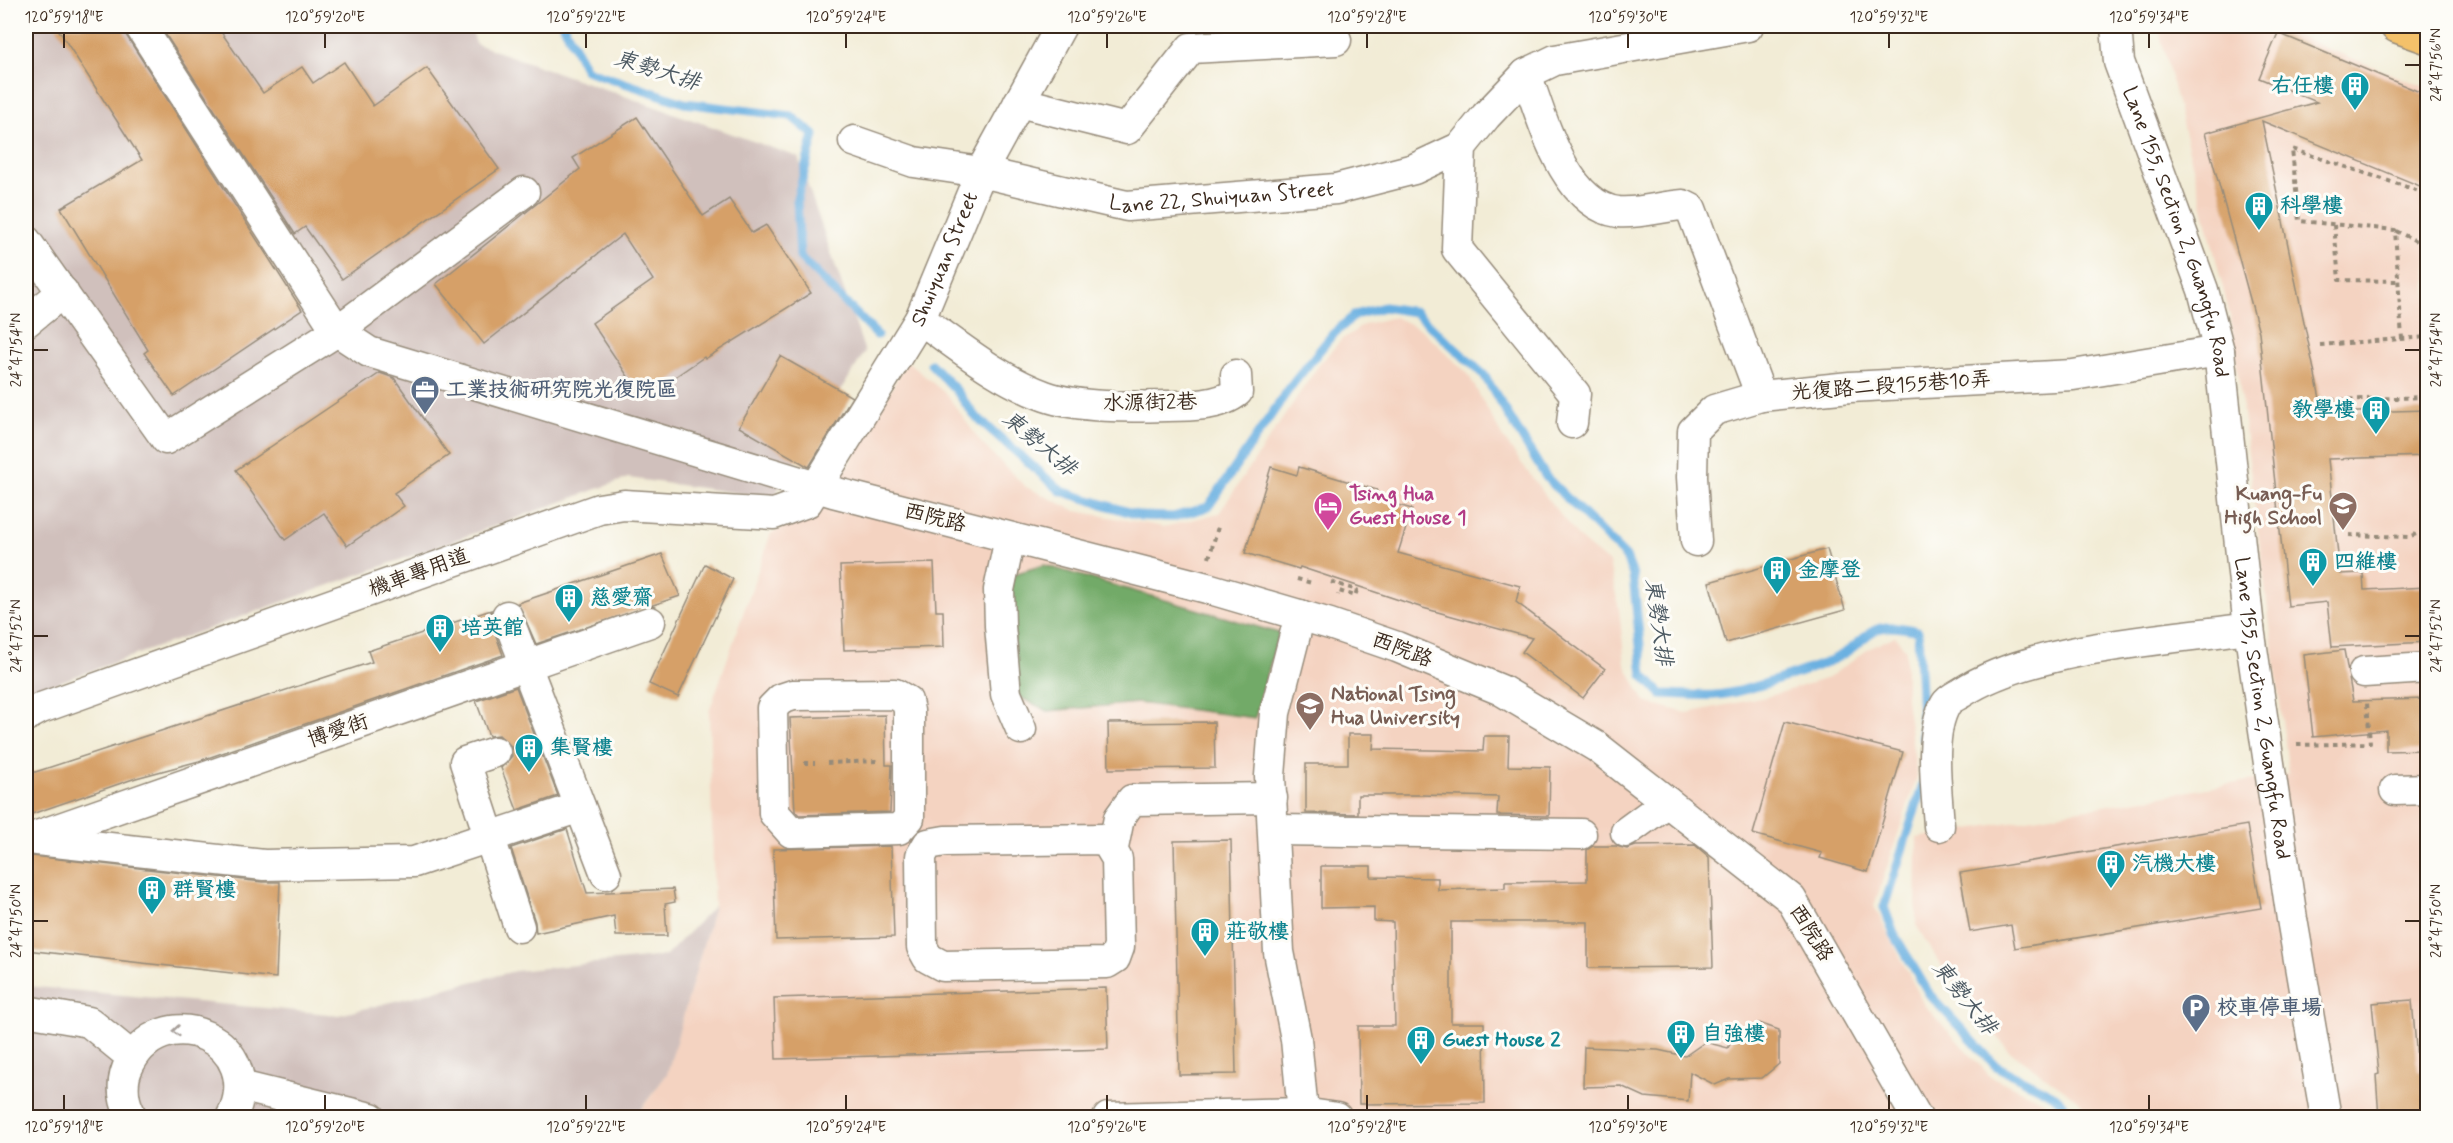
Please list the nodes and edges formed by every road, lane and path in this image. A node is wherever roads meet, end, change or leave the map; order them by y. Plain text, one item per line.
1 (140, 26) edge
2 (1061, 26) edge
3 (1748, 26) edge
4 (2116, 26) edge
5 (2397, 26) edge
6 (2427, 37) edge
7 (1336, 40) dead end
8 (1526, 75) junction
9 (1019, 102) junction
10 (854, 141) dead end
11 (1461, 147) junction
12 (981, 172) junction
13 (524, 192) dead end
14 (2427, 194) edge
15 (2334, 225) junction
16 (2395, 230) junction
17 (26, 241) edge
18 (2427, 248) edge
19 (2398, 281) junction
20 (63, 292) junction
21 (920, 319) junction
22 (26, 322) edge
23 (337, 331) junction
24 (2427, 337) edge
25 (2402, 339) junction
26 (2320, 345) dead end
27 (2219, 351) junction
28 (1236, 375) dead end
29 (1761, 396) junction
30 (2427, 397) edge
31 (2331, 400) dead end
32 (1572, 423) dead end
33 (816, 487) junction
34 (1218, 527) dead end
35 (2427, 530) edge
36 (2349, 535) dead end
37 (1010, 538) junction
38 (1696, 541) dead end
39 (1209, 561) dead end
40 (1297, 579) dead end
41 (1312, 583) dead end
42 (1300, 615) junction
43 (507, 616) dead end
44 (650, 622) dead end
45 (2249, 628) junction
46 (526, 666) junction
47 (2427, 668) edge
48 (2364, 672) joint
49 (26, 716) edge
50 (1021, 729) dead end
51 (2267, 748) junction
52 (495, 752) dead end
53 (909, 761) junction
54 (827, 763) dead end
55 (2427, 789) edge
56 (2395, 790) dead end
57 (1272, 798) junction
58 (1667, 802) junction
59 (580, 807) junction
60 (1939, 826) dead end
61 (1274, 830) junction
62 (1626, 832) dead end
63 (1581, 834) dead end
64 (491, 837) junction
65 (27, 840) edge
66 (1113, 848) junction
67 (606, 874) dead end
68 (519, 927) dead end
69 (26, 1011) edge
70 (132, 1057) junction
71 (240, 1086) junction
72 (1303, 1113) junction
73 (2326, 1117) edge
74 (133, 1118) edge
75 (231, 1118) edge
76 (371, 1118) edge
77 (1108, 1118) edge
78 (1337, 1118) edge
79 (1917, 1118) edge

1 - 23 street
2 - 9 street, Shuiyuan Street
3 - 8 street
4 - 27 street, Lane 155, Section 2, Guangfu Road
5 - 6 main road
7 - 9 street
8 - 11 street
8 - 29 street, 光復路二段155巷10弄
9 - 12 street, Shuiyuan Street
10 - 12 street, Lane 22, Shuiyuan Street
11 - 12 street, Lane 22, Shuiyuan Street
11 - 32 street
12 - 21 street, Shuiyuan Street
13 - 23 street
14 - 15 path
15 - 16 path
15 - 19 path
16 - 18 path
16 - 19 path
17 - 20 street
19 - 25 path
20 - 22 street
20 - 23 street
21 - 28 street, 水源街2巷
21 - 33 street, Shuiyuan Street
23 - 33 street, 西院路
24 - 25 path
25 - 26 path
27 - 29 street, 光復路二段155巷10弄
27 - 45 street, Lane 155, Section 2, Guangfu Road
29 - 38 street
30 - 31 path
33 - 37 street, 西院路
33 - 49 street, 機車專用道
34 - 39 path
35 - 36 path
37 - 42 street, 西院路
37 - 50 street
40 - 41 path
42 - 57 street
42 - 58 street, 西院路
43 - 46 street
44 - 46 street, 博愛街
45 - 51 street, Lane 155, Section 2, Guangfu Road
45 - 60 street
46 - 59 street
46 - 65 street, 博愛街
47 - 48 street
48 - 51 path
51 - 73 street, Lane 155, Section 2, Guangfu Road
52 - 64 street
53 - 53 street
53 - 54 path
55 - 56 street
57 - 61 street
57 - 66 street
58 - 62 street
58 - 79 street, 西院路
59 - 64 street
59 - 67 street
61 - 63 street
61 - 72 street
64 - 65 street
64 - 68 street
66 - 66 street
69 - 70 street
71 -> 70 street
70 - 74 street
71 - 75 street
71 - 76 street
72 - 77 street
72 - 78 street

